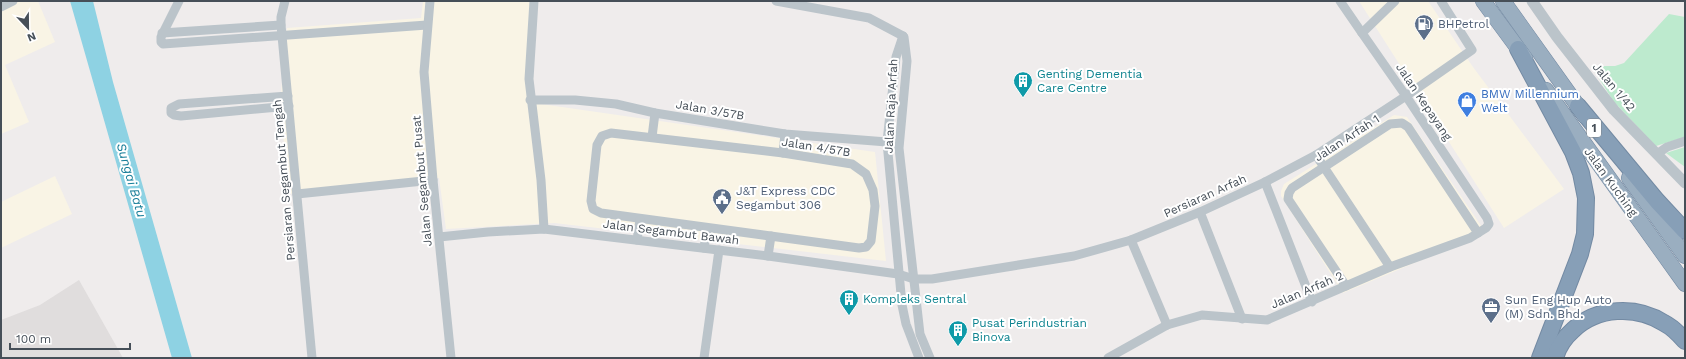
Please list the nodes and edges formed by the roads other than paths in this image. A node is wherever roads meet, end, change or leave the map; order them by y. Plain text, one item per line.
1 (13, 1) edge
2 (179, 1) edge
3 (285, 1) edge
4 (430, 1) edge
5 (534, 1) edge
6 (776, 1) edge
7 (1340, 1) edge
8 (1395, 1) edge
9 (1441, 1) edge
10 (1483, 1) edge
11 (1503, 1) edge
12 (1532, 1) edge
13 (1, 7) edge
14 (281, 25) junction
15 (427, 25) junction
16 (162, 33) junction
17 (1362, 33) junction
18 (282, 36) junction
19 (903, 36) junction
20 (1518, 49) junction
21 (288, 96) junction
22 (1406, 96) junction
23 (530, 100) junction
24 (289, 106) junction
25 (1578, 106) junction
26 (655, 112) junction
27 (785, 134) junction
28 (652, 137) junction
29 (1685, 141) edge
30 (887, 142) junction
31 (782, 153) junction
32 (1657, 154) junction
33 (1316, 155) junction
34 (1324, 168) junction
35 (433, 180) junction
36 (1265, 182) junction
37 (1685, 183) edge
38 (297, 194) junction
39 (1200, 212) junction
40 (640, 220) junction
41 (1489, 224) joint
42 (707, 228) junction
43 (544, 229) junction
44 (1685, 231) edge
45 (1478, 232) junction
46 (770, 236) junction
47 (439, 237) junction
48 (637, 240) junction
49 (1131, 240) junction
50 (704, 248) junction
51 (719, 250) junction
52 (768, 256) junction
53 (1685, 256) edge
54 (1390, 268) junction
55 (898, 274) junction
56 (914, 279) junction
57 (1685, 284) edge
58 (1346, 286) junction
59 (1312, 302) junction
60 (1242, 319) junction
61 (1167, 325) junction
62 (1685, 341) edge
63 (312, 358) edge
64 (451, 358) edge
65 (704, 358) edge
66 (919, 358) edge
67 (930, 358) edge
68 (1108, 358) edge
69 (1540, 358) edge
70 (1555, 358) edge

1 - 13 street
2 - 16 street
3 - 14 street, Persiaran Segambut Tengah
4 - 15 street, Jalan Segambut Pusat
5 - 23 street
6 - 19 street
7 - 17 street, Jalan Kepayang
8 - 17 street
9 - 22 street, Persiaran Arfah
10 - 20 highway, Jalan Kuching / 1
11 - 25 highway, Jalan Kuching / 1
12 - 32 street, Jalan 1/42
14 - 16 street
14 - 18 street, Persiaran Segambut Tengah
15 - 18 street
15 - 35 street, Jalan Segambut Pusat
16 - 18 street
17 - 22 street, Jalan Kepayang
18 - 21 street, Persiaran Segambut Tengah
19 - 30 street, Jalan Raja Arfah
19 - 56 street, Jalan Raja Arfah
20 - 57 highway, Jalan Kuching / 1
20 - 69 highway
21 - 24 street, Persiaran Segambut Tengah
21 - 24 street
22 - 33 street, Persiaran Arfah
22 - 41 street, Jalan Kepayang
23 - 26 street, Jalan 3/57B
23 - 43 street
24 - 38 street, Persiaran Segambut Tengah
25 - 44 highway
25 - 53 highway, Jalan Kuching / 1
26 - 27 street, Jalan 3/57B
26 - 28 street
27 - 30 street, Jalan 3/57B
27 - 31 street
28 - 31 street, Jalan 4/57B
28 - 40 street, Jalan 4/57B
29 - 32 street
30 - 55 street, Jalan Raja Arfah
31 - 46 street, Jalan 4/57B
32 - 37 street, Jalan 1/42
33 - 34 street
33 - 36 street, Persiaran Arfah
34 - 45 street, Jalan Arfah 1
34 - 54 street
34 - 58 street, Jalan Arfah 1
35 - 38 street
35 - 47 street, Jalan Segambut Pusat
36 - 39 street, Persiaran Arfah
36 - 59 street
38 - 63 street, Persiaran Segambut Tengah
39 - 49 street, Persiaran Arfah
39 - 60 street
40 - 42 street, Jalan 4/57B
40 - 48 street
41 - 45 street, Jalan Arfah 2
42 - 46 street, Jalan 4/57B
42 - 50 street
43 - 47 street, Jalan Segambut Bawah
43 - 48 street, Jalan Segambut Bawah
45 - 54 street, Jalan Arfah 2
46 - 52 street
47 - 64 street, Jalan Segambut Pusat
48 - 50 street, Jalan Segambut Bawah
49 - 56 street, Persiaran Arfah
49 - 61 street
50 - 51 street, Jalan Segambut Bawah
51 - 52 street, Jalan Segambut Bawah
51 - 65 street
52 - 55 street, Jalan Segambut Bawah
54 - 58 street, Jalan Arfah 2
55 - 56 street, Persiaran Arfah
55 - 66 street, Jalan Raja Arfah
56 - 67 street, Jalan Raja Arfah
58 - 59 street, Jalan Arfah 2
59 - 60 street, Jalan Arfah 2
60 - 61 street, Jalan Arfah 2
61 - 68 street, Jalan Arfah 2
62 - 70 highway

